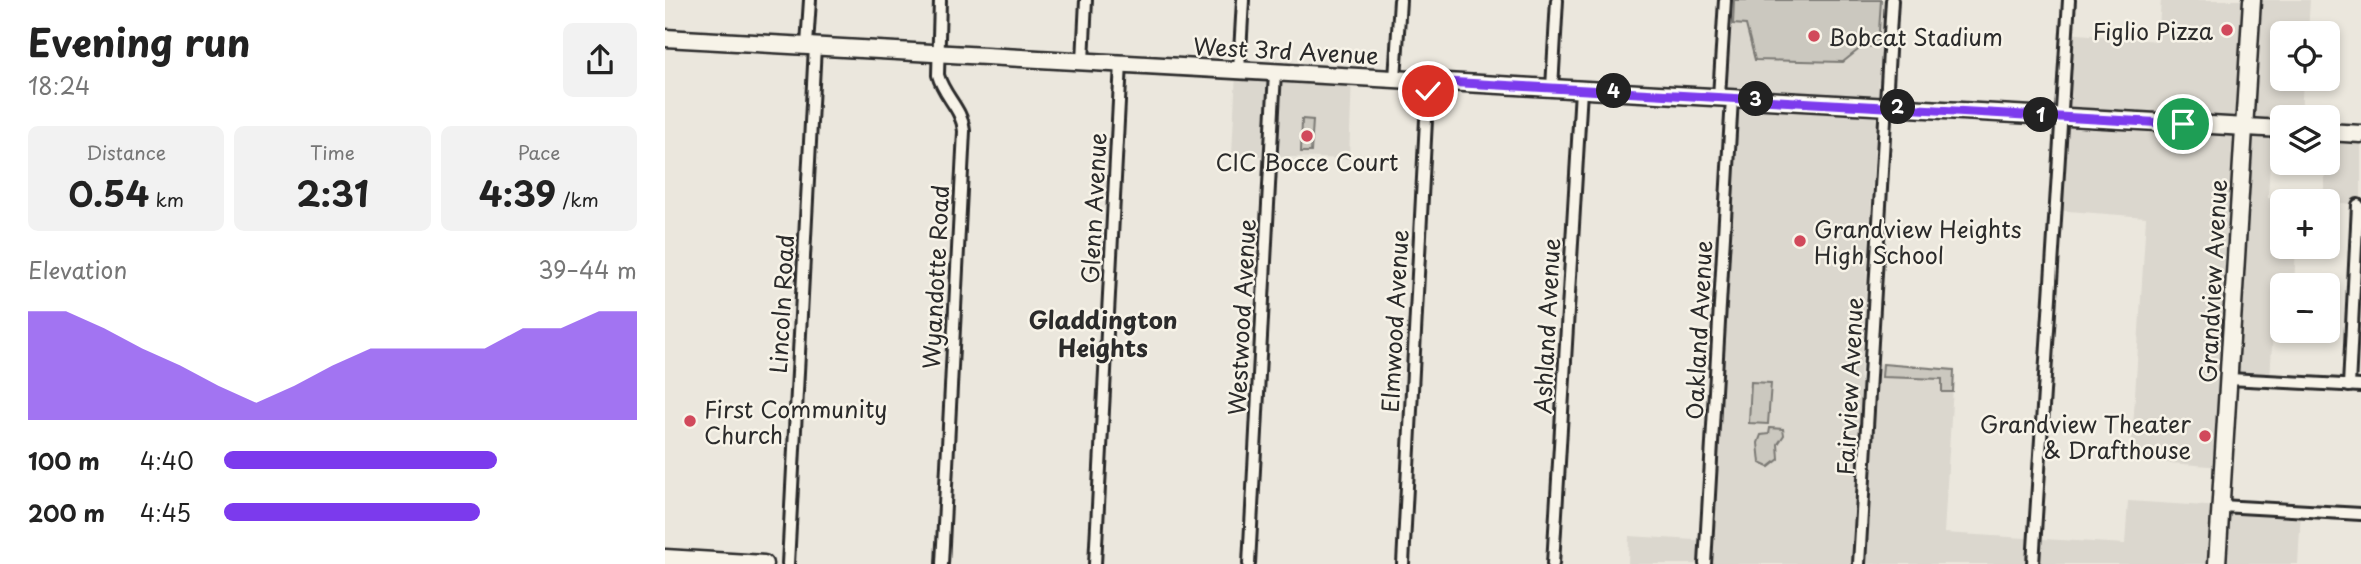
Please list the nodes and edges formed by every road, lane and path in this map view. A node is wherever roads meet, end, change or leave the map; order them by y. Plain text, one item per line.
1 (810, 0) edge
2 (940, 0) edge
3 (1086, 0) edge
4 (1243, 0) edge
5 (1400, 0) edge
6 (1557, 0) edge
7 (1725, 0) edge
8 (1892, 0) edge
9 (2069, 0) edge
10 (2252, 0) edge
11 (665, 38) edge
12 (811, 46) junction
13 (937, 53) junction
14 (1083, 61) junction
15 (1121, 64) junction
16 (1239, 70) junction
17 (1275, 72) junction
18 (1395, 79) junction
19 (1428, 81) junction
20 (1552, 88) junction
21 (1581, 90) junction
22 (1726, 98) junction
23 (1886, 107) junction
24 (2062, 116) junction
25 (2244, 127) junction
26 (2270, 128) edge
27 (2340, 133) edge
28 (2361, 134) edge
29 (2358, 205) dead end
30 (2229, 379) junction
31 (2349, 386) junction
32 (2361, 386) edge
33 (2221, 506) junction
34 (2361, 514) edge
35 (665, 558) edge
36 (764, 564) edge
37 (788, 564) edge
38 (942, 564) edge
39 (1095, 564) edge
40 (1249, 564) edge
41 (1403, 564) edge
42 (1553, 564) edge
43 (1706, 564) edge
44 (1859, 564) edge
45 (2033, 564) edge
46 (2217, 564) edge

1 - 12 street, Lincoln Road
2 - 13 street, Wyandotte Road
3 - 14 street
4 - 16 street
5 - 18 street
6 - 20 street
7 - 22 street, Oakland Avenue
8 - 23 street, Fairview Avenue
9 - 24 street
10 - 25 street, Grandview Avenue
11 - 12 street, West 3rd Avenue
12 - 13 street, West 3rd Avenue
12 - 37 street, Lincoln Road
13 - 14 street, West 3rd Avenue
13 - 38 street, Wyandotte Road
14 - 15 street, West 3rd Avenue
15 - 16 street, West 3rd Avenue
15 - 39 street, Glenn Avenue
16 - 17 street, West 3rd Avenue
17 - 18 street, West 3rd Avenue
17 - 40 street, Westwood Avenue
18 - 19 street, West 3rd Avenue
19 - 20 street, West 3rd Avenue
19 - 41 street, Elmwood Avenue
20 - 21 street, West 3rd Avenue
21 - 22 street, West 3rd Avenue
21 - 42 street, Ashland Avenue
22 - 23 street, West 3rd Avenue
22 - 43 street, Oakland Avenue
23 - 24 street, West 3rd Avenue
23 - 44 street, Fairview Avenue
24 - 25 street, West 3rd Avenue
24 - 45 street
25 - 26 street, West 3rd Avenue
25 - 30 street, Grandview Avenue
27 - 28 street
29 - 31 street
30 - 31 street
30 - 33 street, Grandview Avenue
31 - 32 street
33 - 34 street
33 - 46 street, Grandview Avenue
35 - 36 street

